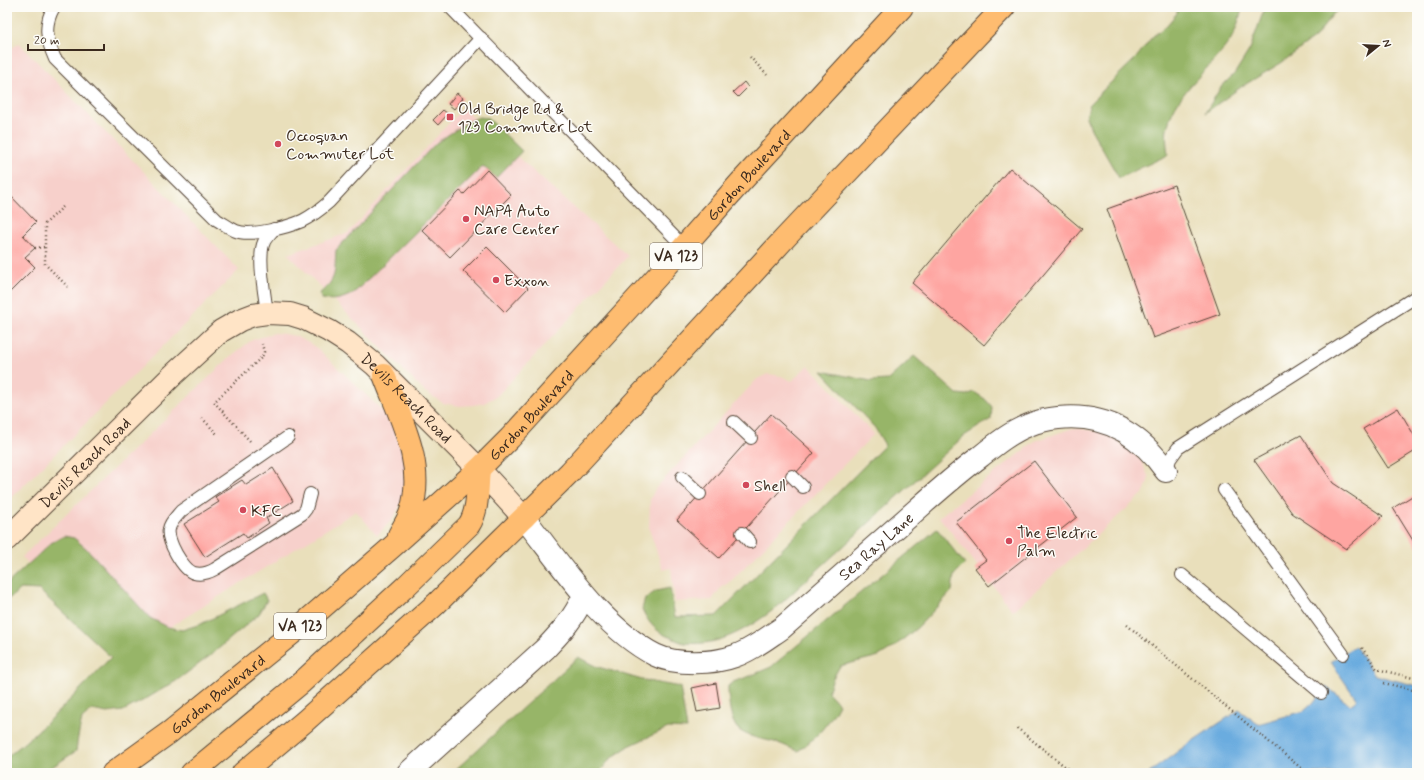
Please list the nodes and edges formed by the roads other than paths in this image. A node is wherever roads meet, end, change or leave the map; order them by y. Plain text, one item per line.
1 (54, 7) edge
2 (450, 7) edge
3 (882, 7) edge
4 (902, 7) edge
5 (1004, 7) edge
6 (480, 38) junction
7 (871, 41) junction
8 (274, 229) junction
9 (684, 247) junction
10 (1417, 296) edge
11 (267, 313) junction
12 (384, 376) junction
13 (734, 422) dead end
14 (288, 437) dead end
15 (751, 438) dead end
16 (479, 469) junction
17 (1166, 471) joint
18 (792, 476) dead end
19 (682, 478) dead end
20 (803, 487) dead end
21 (1224, 490) dead end
22 (310, 494) dead end
23 (700, 494) dead end
24 (524, 518) junction
25 (7, 539) edge
26 (392, 547) junction
27 (1182, 575) dead end
28 (584, 596) junction
29 (1343, 654) dead end
30 (1321, 693) dead end
31 (272, 750) junction
32 (113, 773) edge
33 (192, 773) edge
34 (243, 773) edge
35 (252, 773) edge
36 (408, 773) edge

1 - 8 lane
2 - 6 lane
3 - 7 highway
4 - 7 highway, Gordon Boulevard / VA 123
5 - 24 highway
6 - 8 lane
6 - 9 lane
7 - 9 highway, Gordon Boulevard / VA 123
8 - 11 lane
9 - 16 highway, Gordon Boulevard / VA 123
10 - 17 lane
11 - 12 street, Devils Reach Road
11 - 25 street, Devils Reach Road
12 - 16 street, Devils Reach Road
12 - 26 highway
13 - 15 lane
14 - 22 lane
16 - 24 street, Devils Reach Road
16 - 26 highway, Gordon Boulevard / VA 123
16 - 33 highway
17 - 28 street, Sea Ray Lane
18 - 20 lane
19 - 23 lane
21 - 29 lane
24 - 28 street, Devils Reach Road
24 - 31 highway
26 - 32 highway, Gordon Boulevard / VA 123
27 - 30 lane
28 - 36 street
31 - 34 highway
31 - 35 highway

